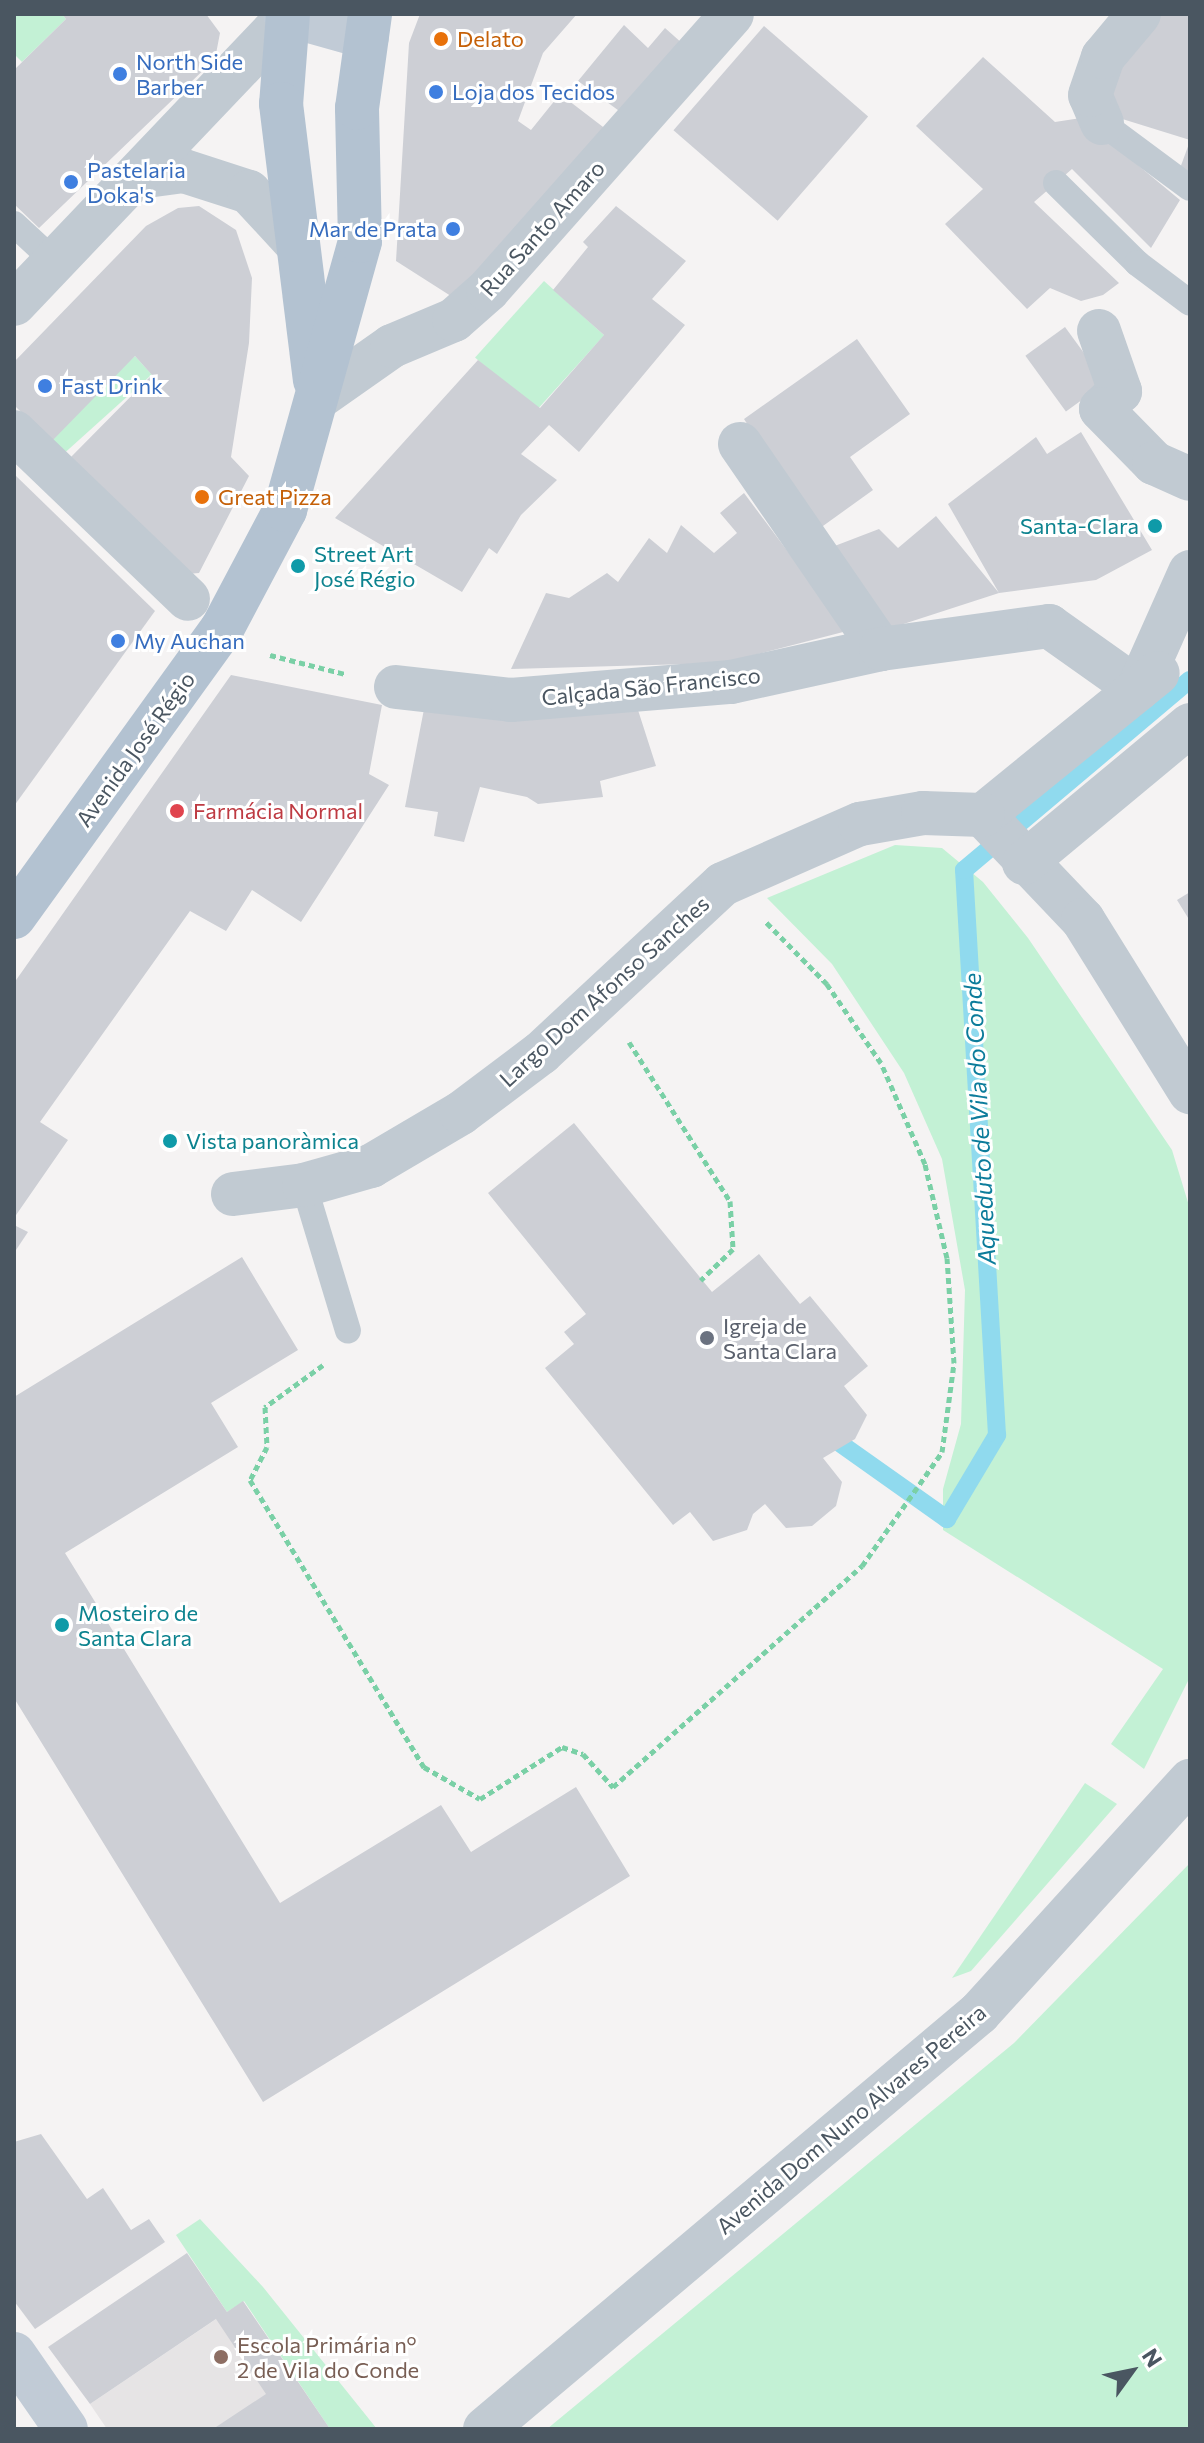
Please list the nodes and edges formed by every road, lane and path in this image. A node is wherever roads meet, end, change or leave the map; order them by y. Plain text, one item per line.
1 (1139, 14) edge
2 (286, 15) edge
3 (729, 15) edge
4 (368, 25) edge
5 (1102, 123) joint
6 (139, 177) junction
7 (1056, 183) dead end
8 (1190, 188) edge
9 (14, 224) edge
10 (297, 244) junction
11 (54, 261) junction
12 (1190, 303) edge
13 (14, 304) edge
14 (1099, 331) dead end
15 (318, 398) junction
16 (14, 432) edge
17 (740, 444) dead end
18 (1190, 479) edge
19 (1190, 572) edge
20 (188, 599) dead end
21 (1190, 645) edge
22 (881, 649) junction
23 (257, 652) dead end
24 (396, 687) joint
25 (1138, 689) junction
26 (1190, 725) edge
27 (1024, 782) junction
28 (983, 815) junction
29 (1064, 834) junction
30 (1024, 863) junction
31 (723, 884) junction
32 (14, 917) edge
33 (1083, 920) junction
34 (647, 1069) dead end
35 (1190, 1092) edge
36 (304, 1185) junction
37 (233, 1194) dead end
38 (701, 1280) dead end
39 (348, 1331) joint
40 (1190, 1781) edge
41 (14, 2354) edge
42 (66, 2429) edge
43 (485, 2429) edge

1 - 5 street
2 - 4 main road
2 - 6 street
2 - 10 main road
3 - 15 street, Rua Santo Amaro
4 - 15 main road, Avenida José Régio
5 - 8 lane
6 - 10 street
6 - 11 street
7 - 12 lane
9 - 11 lane
10 - 15 main road
11 - 13 street
14 - 18 street
15 - 32 main road, Avenida José Régio
16 - 20 street
17 - 22 street
19 - 25 street
21 - 25 street
22 - 24 street, Calçada São Francisco
22 - 25 street, Calçada São Francisco
23 - 24 path
25 - 27 street
26 - 29 street
27 - 28 street
27 - 29 street
28 - 30 street
28 - 31 street, Largo Dom Afonso Sanches
29 - 30 street
29 - 33 street
30 - 33 street
31 - 36 street, Largo Dom Afonso Sanches
31 - 39 path
33 - 35 street
34 - 38 path
36 - 37 street, Largo Dom Afonso Sanches
36 - 39 lane
40 - 43 street, Avenida Dom Nuno Alvares Pereira
41 - 42 main road

